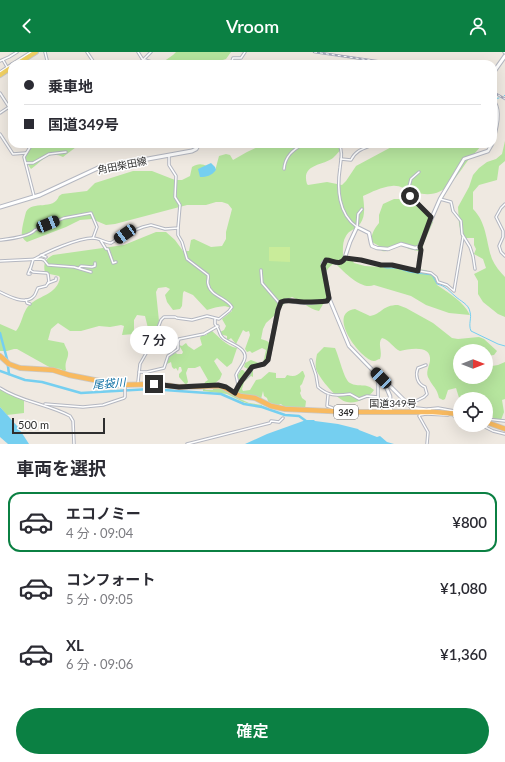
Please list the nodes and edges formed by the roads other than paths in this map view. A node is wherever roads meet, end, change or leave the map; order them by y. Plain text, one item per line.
1 (17, 52) edge
2 (23, 52) edge
3 (31, 52) edge
4 (36, 52) edge
5 (138, 52) edge
6 (151, 52) edge
7 (245, 52) edge
8 (25, 56) junction
9 (505, 56) edge
10 (1, 60) edge
11 (19, 60) edge
12 (23, 60) edge
13 (143, 60) junction
14 (148, 60) edge
15 (232, 60) edge
16 (497, 67) edge
17 (0, 93) edge
18 (8, 105) edge
19 (497, 114) edge
20 (497, 126) edge
21 (0, 134) edge
22 (8, 146) edge
23 (9, 148) edge
24 (29, 148) edge
25 (197, 148) edge
26 (296, 148) edge
27 (341, 148) edge
28 (364, 148) edge
29 (490, 148) edge
30 (66, 152) dead end
31 (26, 153) junction
32 (169, 155) junction
33 (341, 159) junction
34 (26, 164) junction
35 (284, 169) dead end
36 (419, 172) dead end
37 (34, 196) junction
38 (440, 199) junction
39 (505, 204) edge
40 (0, 207) edge
41 (362, 209) dead end
42 (431, 217) junction
43 (357, 227) junction
44 (178, 228) junction
45 (463, 237) junction
46 (93, 238) junction
47 (0, 240) edge
48 (101, 241) junction
49 (420, 247) junction
50 (112, 251) dead end
51 (109, 252) junction
52 (41, 256) junction
53 (505, 256) edge
54 (46, 257) dead end
55 (345, 258) junction
56 (33, 260) junction
57 (0, 261) edge
58 (116, 262) dead end
59 (95, 263) dead end
60 (79, 268) junction
61 (30, 269) junction
62 (475, 269) dead end
63 (261, 270) dead end
64 (418, 271) junction
65 (91, 272) dead end
66 (30, 274) dead end
67 (56, 278) dead end
68 (48, 283) junction
69 (0, 292) edge
70 (329, 298) junction
71 (26, 300) junction
72 (30, 304) dead end
73 (280, 304) junction
74 (215, 319) junction
75 (218, 326) junction
76 (176, 338) dead end
77 (154, 340) junction
78 (0, 356) edge
79 (311, 360) dead end
80 (426, 365) dead end
81 (139, 372) junction
82 (381, 378) junction
83 (138, 384) junction
84 (238, 384) junction
85 (386, 386) junction
86 (124, 387) junction
87 (0, 388) edge
88 (235, 393) junction
89 (328, 395) junction
90 (378, 397) junction
91 (41, 404) junction
92 (408, 405) junction
93 (341, 411) junction
94 (391, 412) junction
95 (426, 412) junction
96 (453, 412) edge
97 (453, 413) edge
98 (453, 414) edge
99 (283, 418) dead end
100 (493, 421) edge
101 (505, 421) edge
102 (493, 424) edge
103 (505, 429) edge
104 (493, 431) edge
105 (505, 434) edge
106 (74, 444) edge
107 (187, 444) edge
108 (427, 444) edge

1 - 10 street
2 - 8 street
3 - 8 street
4 - 12 main road
5 - 13 street
6 - 13 street
7 - 15 street
8 - 11 street
9 - 16 main road
13 - 14 street
17 - 18 street
19 - 20 street
21 - 22 street
23 - 31 street
24 - 31 street
25 - 32 main road, 角田柴田線
26 - 35 street
27 - 33 street
28 - 33 street
29 - 38 street
30 - 34 street
31 - 34 street
32 - 37 main road, 角田柴田線
32 - 44 street
33 - 43 street
34 - 37 street
36 - 42 street
37 - 40 main road, 角田柴田線
38 - 42 street
38 - 45 street
39 - 53 street
41 - 43 street
42 - 49 street
43 - 49 street
43 - 55 street
44 - 48 street
44 - 74 street
45 - 62 street
45 - 64 street
46 - 47 street
46 - 48 street
46 - 52 street
48 - 51 street
49 - 64 street
50 - 51 street
51 - 58 street
52 - 54 street
52 - 56 street
55 - 64 street
55 - 70 street
56 - 57 street
56 - 60 street
56 - 61 street
59 - 60 street
60 - 65 street
61 - 66 street
61 - 68 street
63 - 73 street
67 - 68 street
68 - 71 street
69 - 71 street
70 - 73 street
70 - 82 street
71 - 72 street
73 - 84 street
74 - 75 street
74 - 77 street
75 - 81 street
75 - 84 street
76 - 77 street
77 - 81 street
78 - 86 highway, 国道349号 / 349
79 - 89 street
80 - 92 street
81 - 83 street
82 - 85 street
82 - 90 street
83 - 86 highway, 国道349号 / 349
83 - 88 highway, 国道349号 / 349
84 - 88 street
85 - 92 street
85 - 94 street
86 - 91 street
87 - 91 street
88 - 93 highway, 国道349号 / 349
89 - 90 street
89 - 93 street
90 - 94 street
91 - 106 street
92 - 95 street
93 - 94 highway, 国道349号 / 349
94 - 95 highway, 国道349号 / 349
95 - 96 street
95 - 97 highway, 国道349号 / 349
95 - 98 street
95 - 108 street
99 - 107 street
100 - 101 street
102 - 103 highway
104 - 105 street

